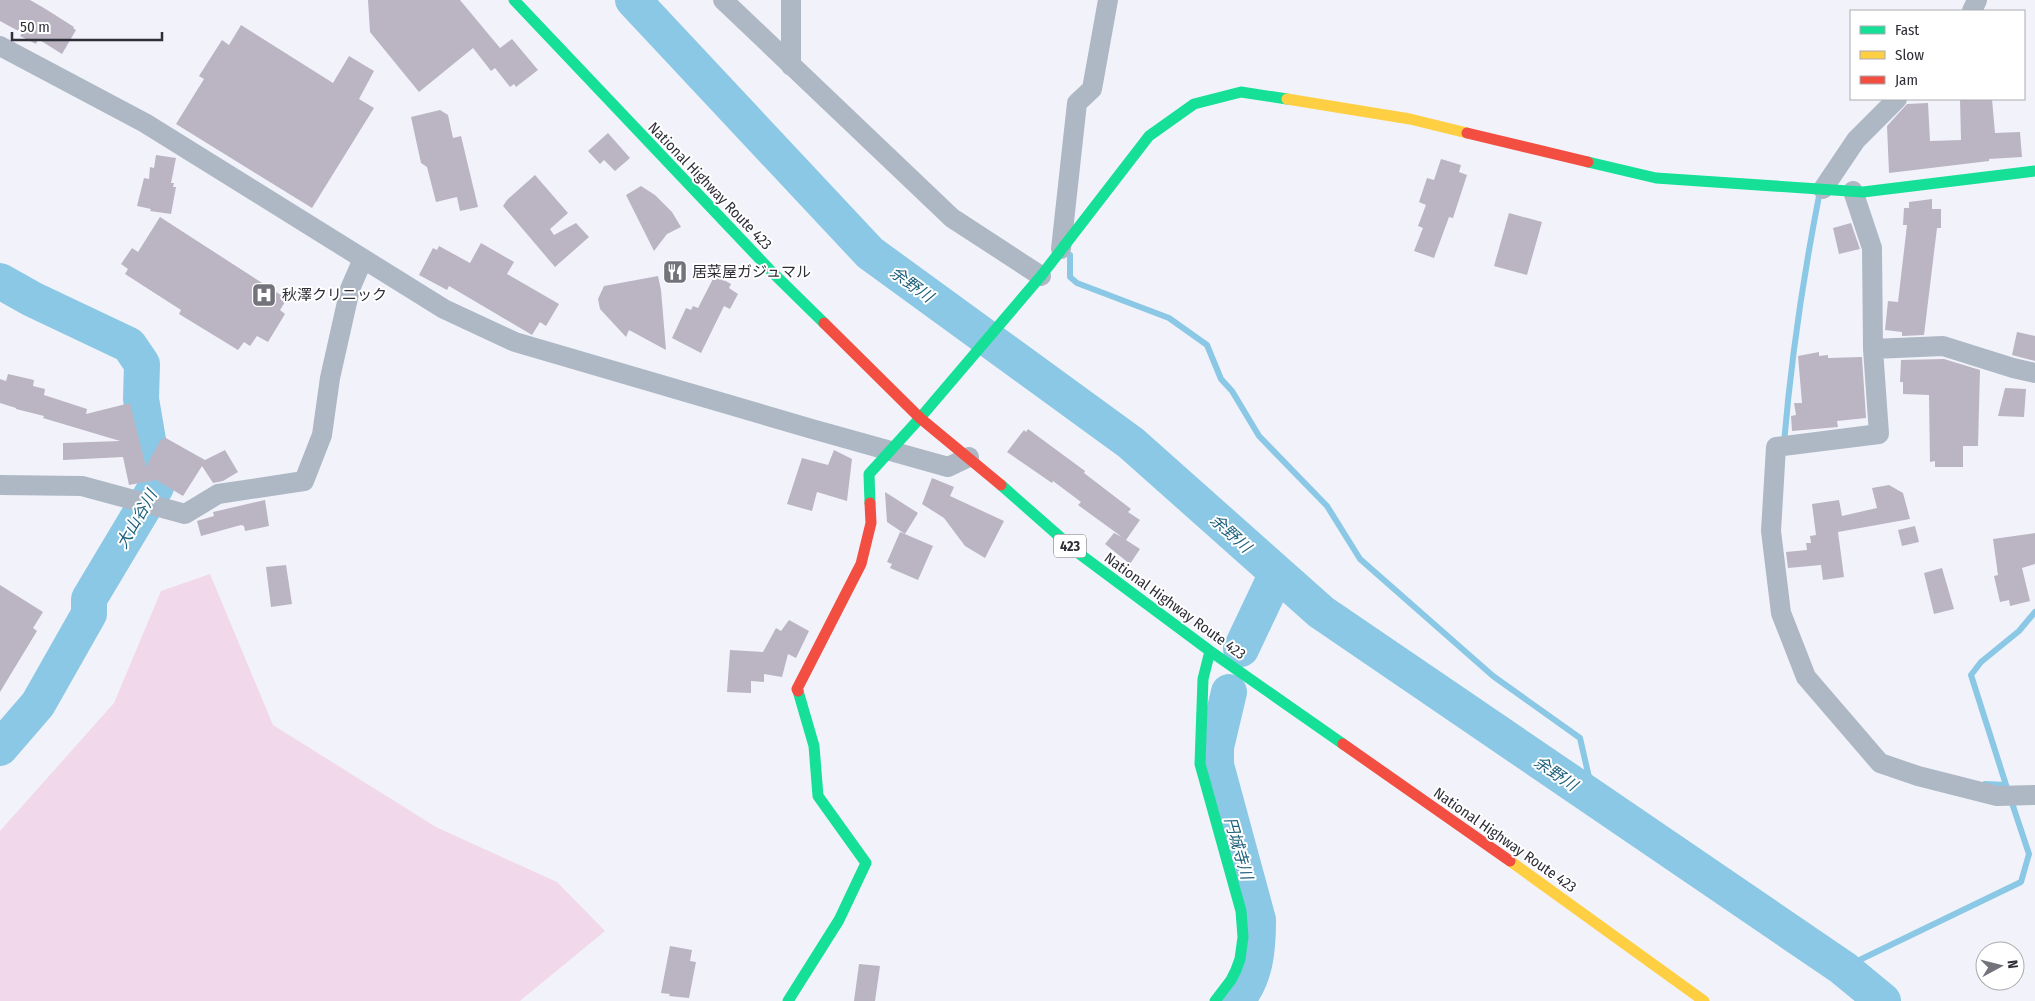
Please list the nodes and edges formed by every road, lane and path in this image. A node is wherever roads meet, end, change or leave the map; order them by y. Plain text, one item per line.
1 (514, 0) edge
2 (723, 0) edge
3 (791, 0) edge
4 (1108, 0) edge
5 (0, 46) edge
6 (791, 66) junction
7 (1896, 100) edge
8 (2035, 171) edge
9 (1823, 189) junction
10 (1854, 191) junction
11 (1061, 249) junction
12 (363, 258) junction
13 (1037, 280) junction
14 (1873, 349) junction
15 (2035, 373) edge
16 (920, 418) junction
17 (890, 452) junction
18 (969, 457) junction
19 (0, 485) edge
20 (1210, 651) junction
21 (2035, 795) edge
22 (788, 1001) edge
23 (1215, 1001) edge
24 (1704, 1001) edge

1 - 16 main road, National Highway Route 423 / 423
2 - 6 street
3 - 6 street
4 - 11 street
5 - 12 street
6 - 13 street
7 - 9 street
8 - 10 main road
9 - 10 main road
9 - 11 main road
10 - 14 street
11 - 13 main road
12 - 17 street
12 - 19 street
13 - 16 main road
14 - 15 street
14 - 21 street
16 - 17 main road
16 - 18 main road, National Highway Route 423 / 423
17 - 18 street
17 - 22 main road
18 - 20 main road, National Highway Route 423 / 423
20 - 23 main road
20 - 24 main road, National Highway Route 423 / 423

